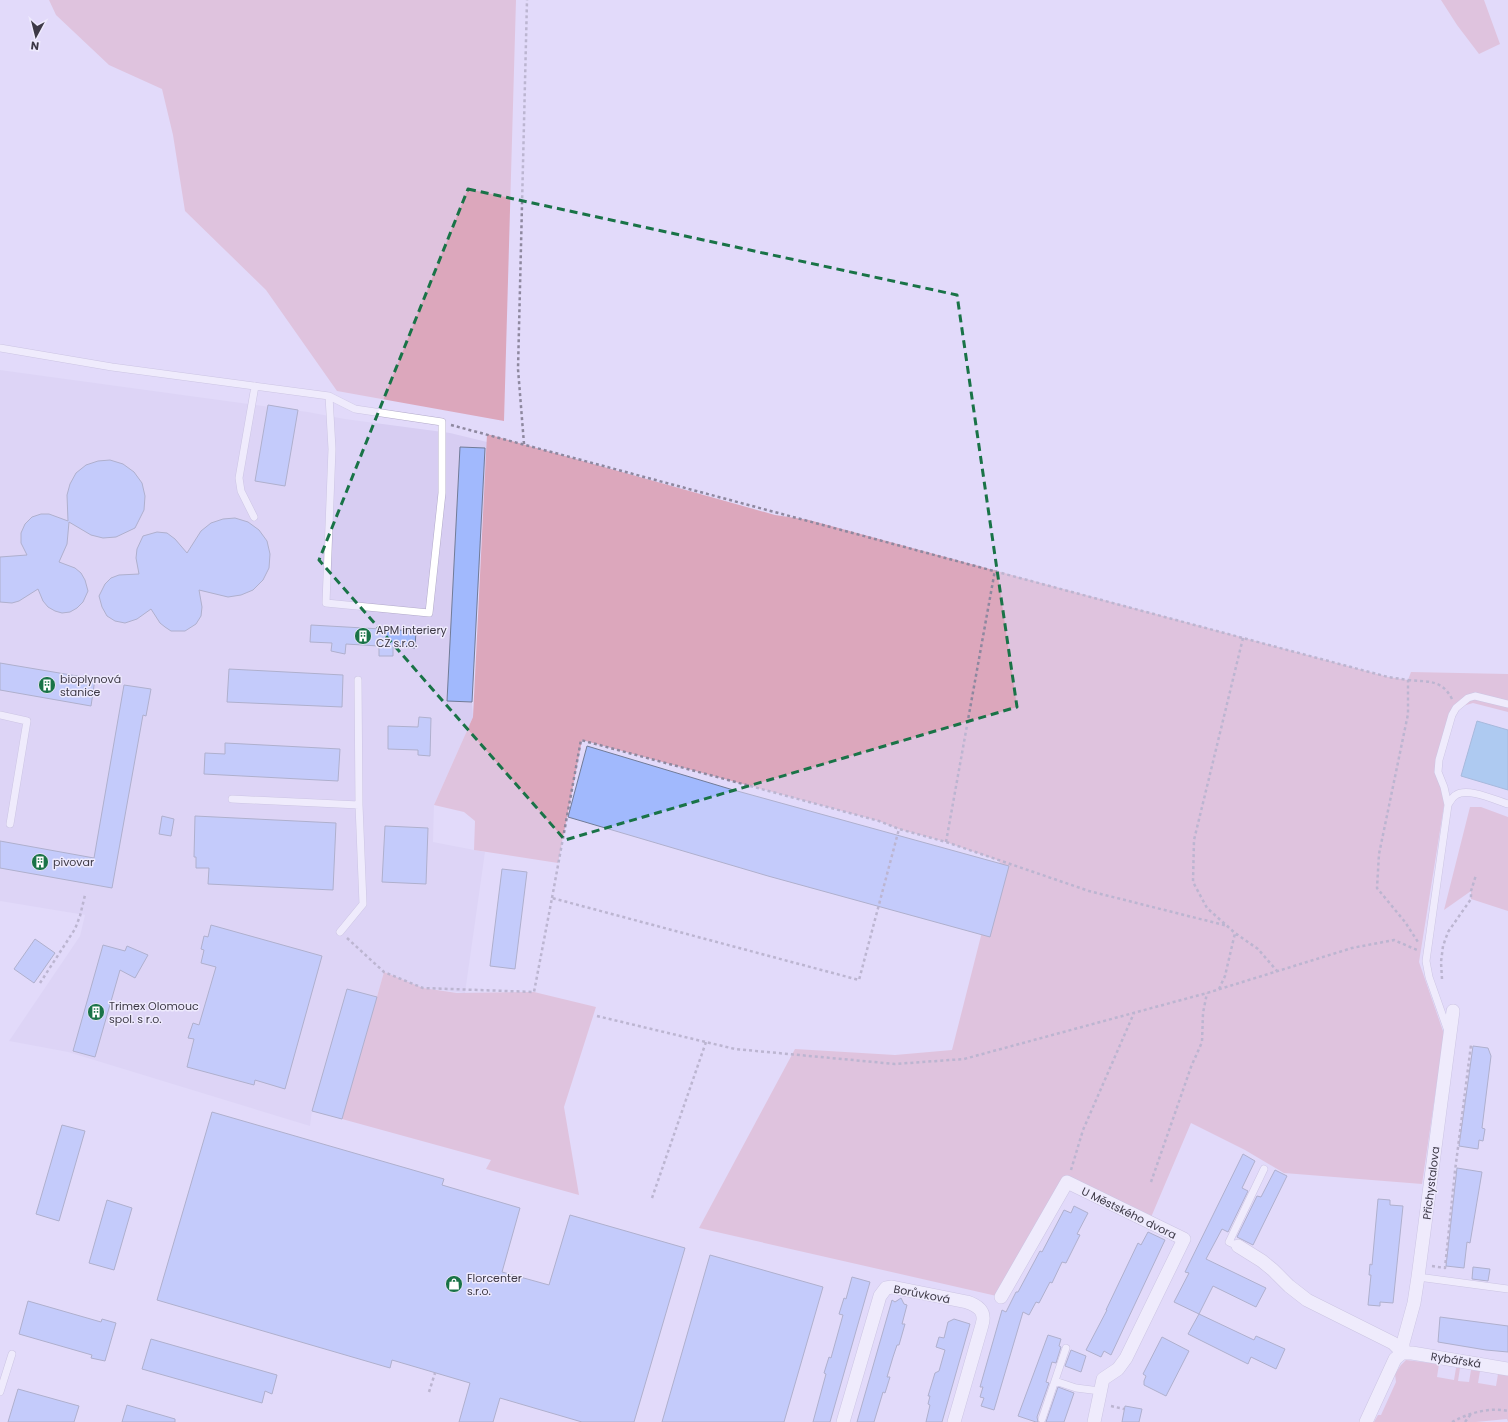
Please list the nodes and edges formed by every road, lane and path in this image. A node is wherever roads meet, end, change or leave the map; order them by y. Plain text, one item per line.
1 (527, 0) edge
2 (0, 348) edge
3 (255, 386) junction
4 (329, 396) junction
5 (442, 422) junction
6 (524, 444) junction
7 (254, 517) dead end
8 (995, 570) junction
9 (1243, 638) junction
10 (358, 680) dead end
11 (1408, 680) junction
12 (1508, 704) edge
13 (1456, 708) junction
14 (0, 715) edge
15 (232, 799) dead end
16 (1508, 804) edge
17 (359, 805) junction
18 (1448, 805) junction
19 (10, 824) dead end
20 (898, 829) junction
21 (946, 842) junction
22 (1476, 875) dead end
23 (85, 895) dead end
24 (552, 898) junction
25 (1228, 926) junction
26 (340, 932) joint
27 (1235, 933) junction
28 (1426, 954) junction
29 (1277, 971) junction
30 (40, 983) dead end
31 (1443, 984) dead end
32 (1219, 989) junction
33 (1207, 993) junction
34 (1453, 1011) dead end
35 (1134, 1013) junction
36 (597, 1016) dead end
37 (1450, 1037) junction
38 (706, 1042) junction
39 (1471, 1045) dead end
40 (1264, 1169) dead end
41 (1067, 1182) junction
42 (1151, 1182) dead end
43 (652, 1198) dead end
44 (1238, 1246) joint
45 (1431, 1266) dead end
46 (1418, 1277) junction
47 (1508, 1289) edge
48 (1001, 1297) dead end
49 (1066, 1348) dead end
50 (1403, 1353) junction
51 (12, 1354) dead end
52 (1508, 1369) edge
53 (435, 1373) dead end
54 (1055, 1380) junction
55 (1102, 1385) junction
56 (0, 1392) edge
57 (430, 1392) dead end
58 (1508, 1411) edge
59 (1472, 1414) junction
60 (1042, 1419) dead end
61 (843, 1422) edge
62 (954, 1422) edge
63 (1094, 1422) edge
64 (1366, 1422) edge
65 (1452, 1422) edge
66 (1465, 1422) edge

1 - 6 path
2 - 3 lane
3 - 4 lane
3 - 7 lane
4 - 5 lane
4 - 5 lane
5 - 6 path
6 - 8 path
8 - 9 path
8 - 21 path
9 - 11 path
9 - 25 path
10 - 17 lane
11 - 13 path
11 - 28 path
12 - 13 lane
13 - 18 lane
14 - 19 lane
15 - 17 lane
16 - 18 lane
17 - 26 lane
18 - 28 lane
20 - 21 path
20 - 24 path
20 - 24 path
21 - 25 path
22 - 31 path
23 - 30 path
24 - 26 path
25 - 27 path
27 - 29 path
27 - 32 path
28 - 29 path
28 - 37 lane
29 - 32 path
32 - 33 path
33 - 35 path
33 - 42 path
34 - 37 street, Přichystalova
35 - 38 path
35 - 41 path
36 - 38 path
37 - 46 street, Přichystalova
38 - 43 path
39 - 45 path
40 - 44 lane
41 - 48 street
41 - 55 street, U Městského dvora
44 - 50 street
46 - 47 lane
46 - 50 street, Přichystalova
49 - 54 lane
50 - 52 street, Rybářská
50 - 64 street
51 - 56 lane
53 - 57 path
54 - 55 lane
54 - 60 lane
55 - 63 street
58 - 59 path
59 - 65 path
59 - 66 path
61 - 62 street, Borůvková

